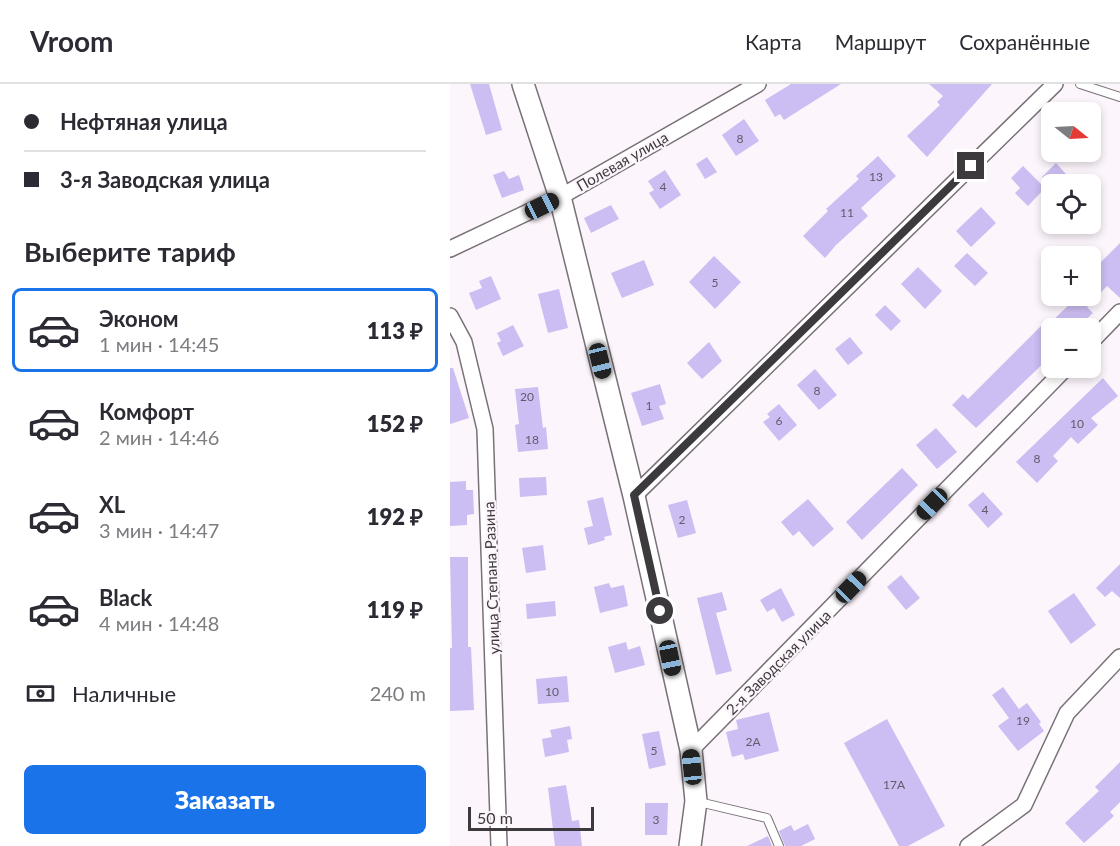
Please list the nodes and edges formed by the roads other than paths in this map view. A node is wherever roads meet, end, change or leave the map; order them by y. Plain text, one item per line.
1 (523, 84) edge
2 (758, 84) edge
3 (1056, 84) edge
4 (1080, 84) edge
5 (1120, 97) edge
6 (560, 197) junction
7 (450, 249) edge
8 (1120, 312) edge
9 (450, 316) edge
10 (1101, 332) edge
11 (1056, 378) edge
12 (634, 495) junction
13 (1120, 657) edge
14 (691, 750) junction
15 (696, 801) junction
16 (499, 846) edge
17 (690, 846) edge
18 (779, 846) edge
19 (968, 846) edge

1 - 6 main road
2 - 6 street, Полевая улица
3 - 12 street
4 - 5 lane
6 - 7 street, Полевая улица
6 - 12 main road
8 - 10 street
9 - 16 street, улица Степана Разина
11 - 14 street, 2-я Заводская улица
12 - 14 main road
13 - 19 street
14 - 15 main road
15 - 17 main road
15 - 18 lane

